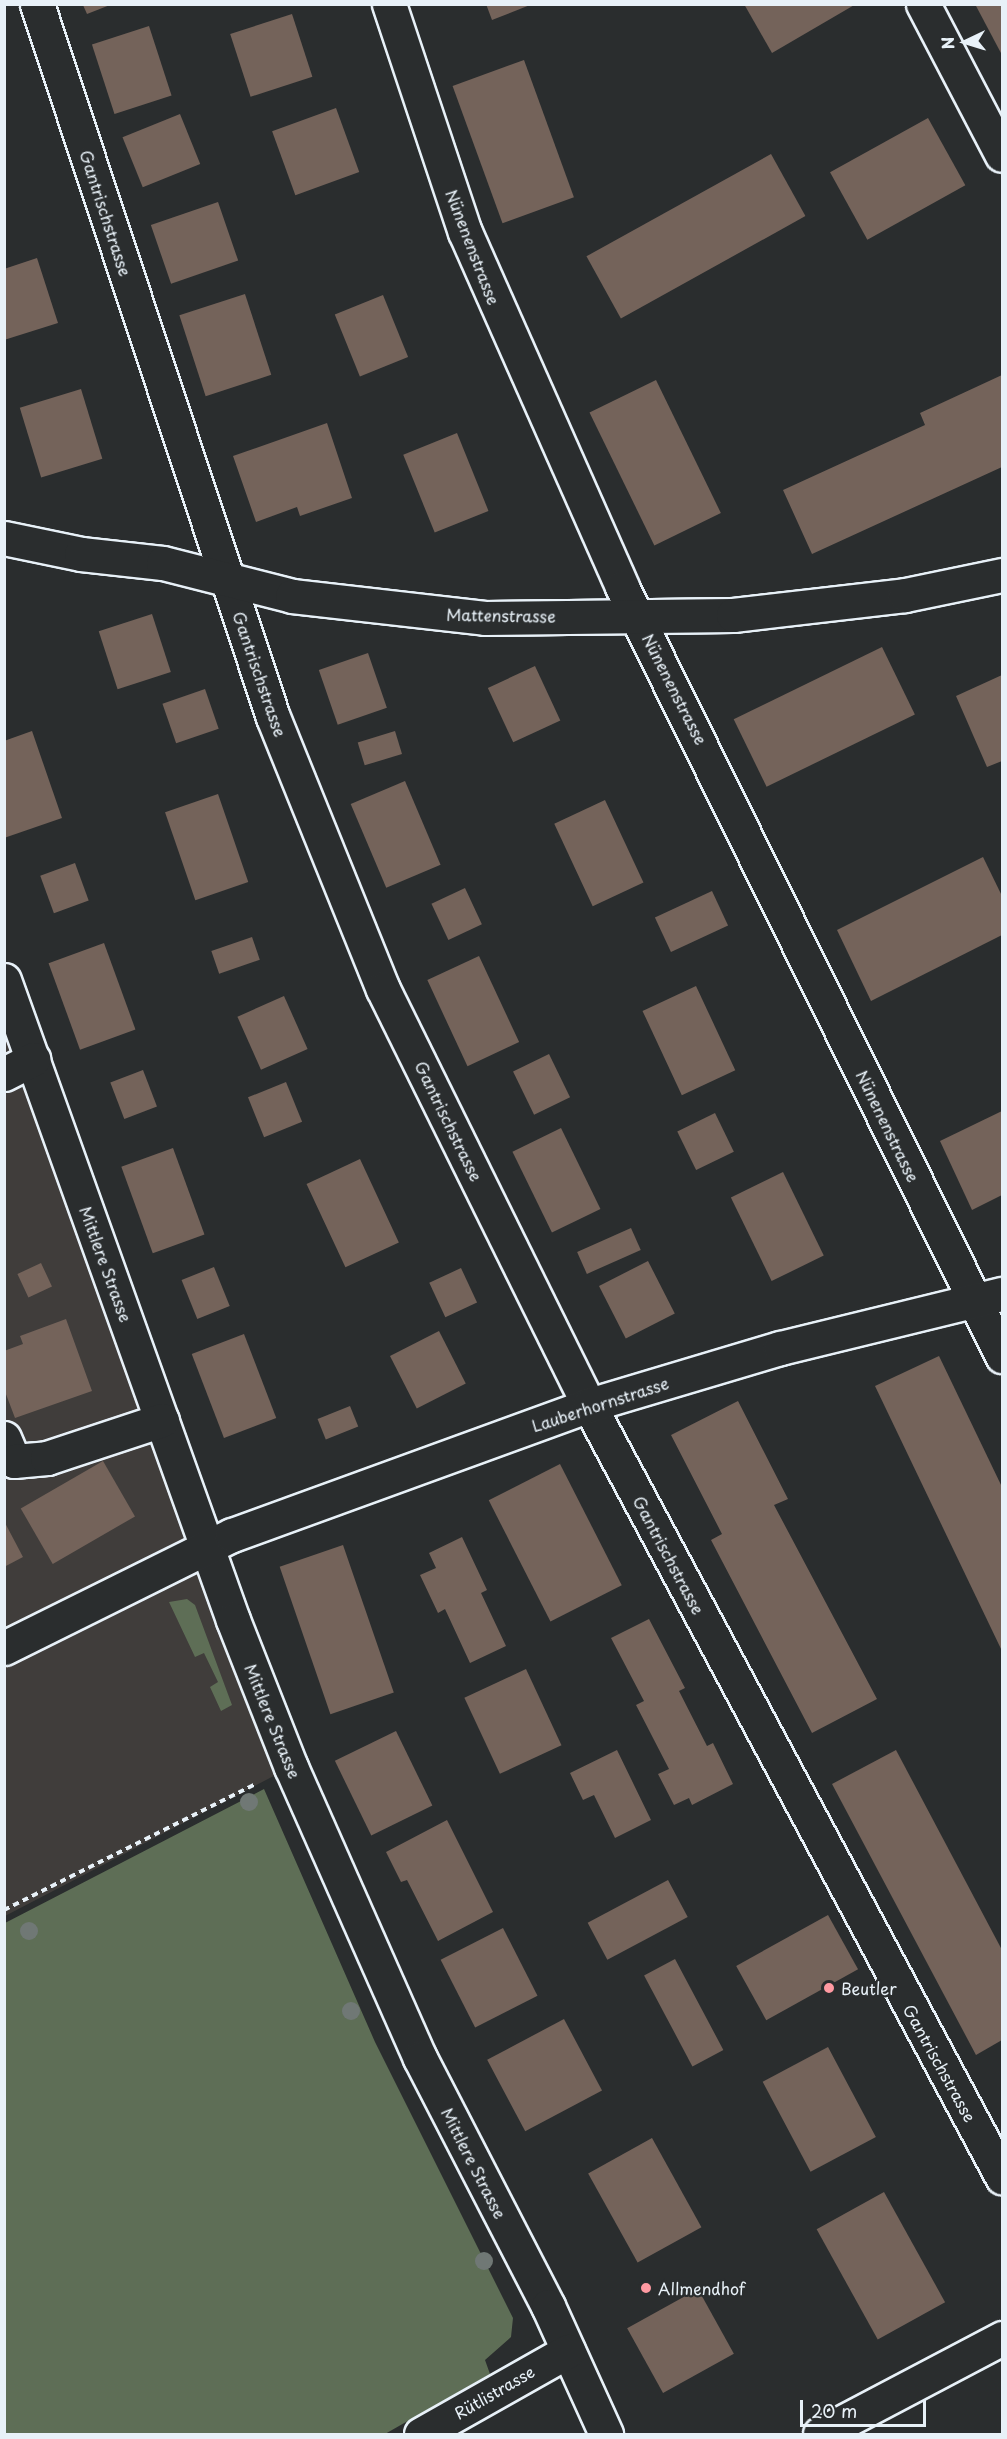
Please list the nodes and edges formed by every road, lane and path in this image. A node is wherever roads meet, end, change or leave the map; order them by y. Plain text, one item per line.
1 (37, 4) edge
2 (389, 4) edge
3 (923, 4) edge
4 (1002, 155) edge
5 (4, 537) edge
6 (1002, 575) edge
7 (227, 579) junction
8 (638, 617) junction
9 (4, 980) edge
10 (19, 1067) edge
11 (988, 1297) edge
12 (1002, 1356) edge
13 (590, 1405) junction
14 (162, 1420) junction
15 (4, 1438) edge
16 (208, 1546) junction
17 (4, 1648) edge
18 (291, 1767) junction
19 (4, 1910) edge
20 (1002, 2177) edge
21 (1002, 2338) edge
22 (568, 2351) junction
23 (421, 2434) edge
24 (606, 2434) edge
25 (820, 2434) edge

1 - 7 street, Gantrischstrasse
2 - 8 street, Nünenenstrasse
3 - 4 street
5 - 7 street, Mattenstrasse
6 - 8 street, Mattenstrasse
7 - 8 street, Mattenstrasse
7 - 13 street, Gantrischstrasse
8 - 11 street, Nünenenstrasse
9 - 10 street, Mittlere Strasse
10 - 14 street, Mittlere Strasse
11 - 12 street, Nünenenstrasse
11 - 13 street, Lauberhornstrasse
13 - 16 street, Lauberhornstrasse
13 - 20 street, Gantrischstrasse
14 - 15 street
14 - 16 street, Mittlere Strasse
16 - 17 street, Lauberhornstrasse
16 - 18 street, Mittlere Strasse
18 - 19 path
18 - 22 street, Mittlere Strasse
21 - 25 street
22 - 23 street, Rütlistrasse
22 - 24 street, Mittlere Strasse

